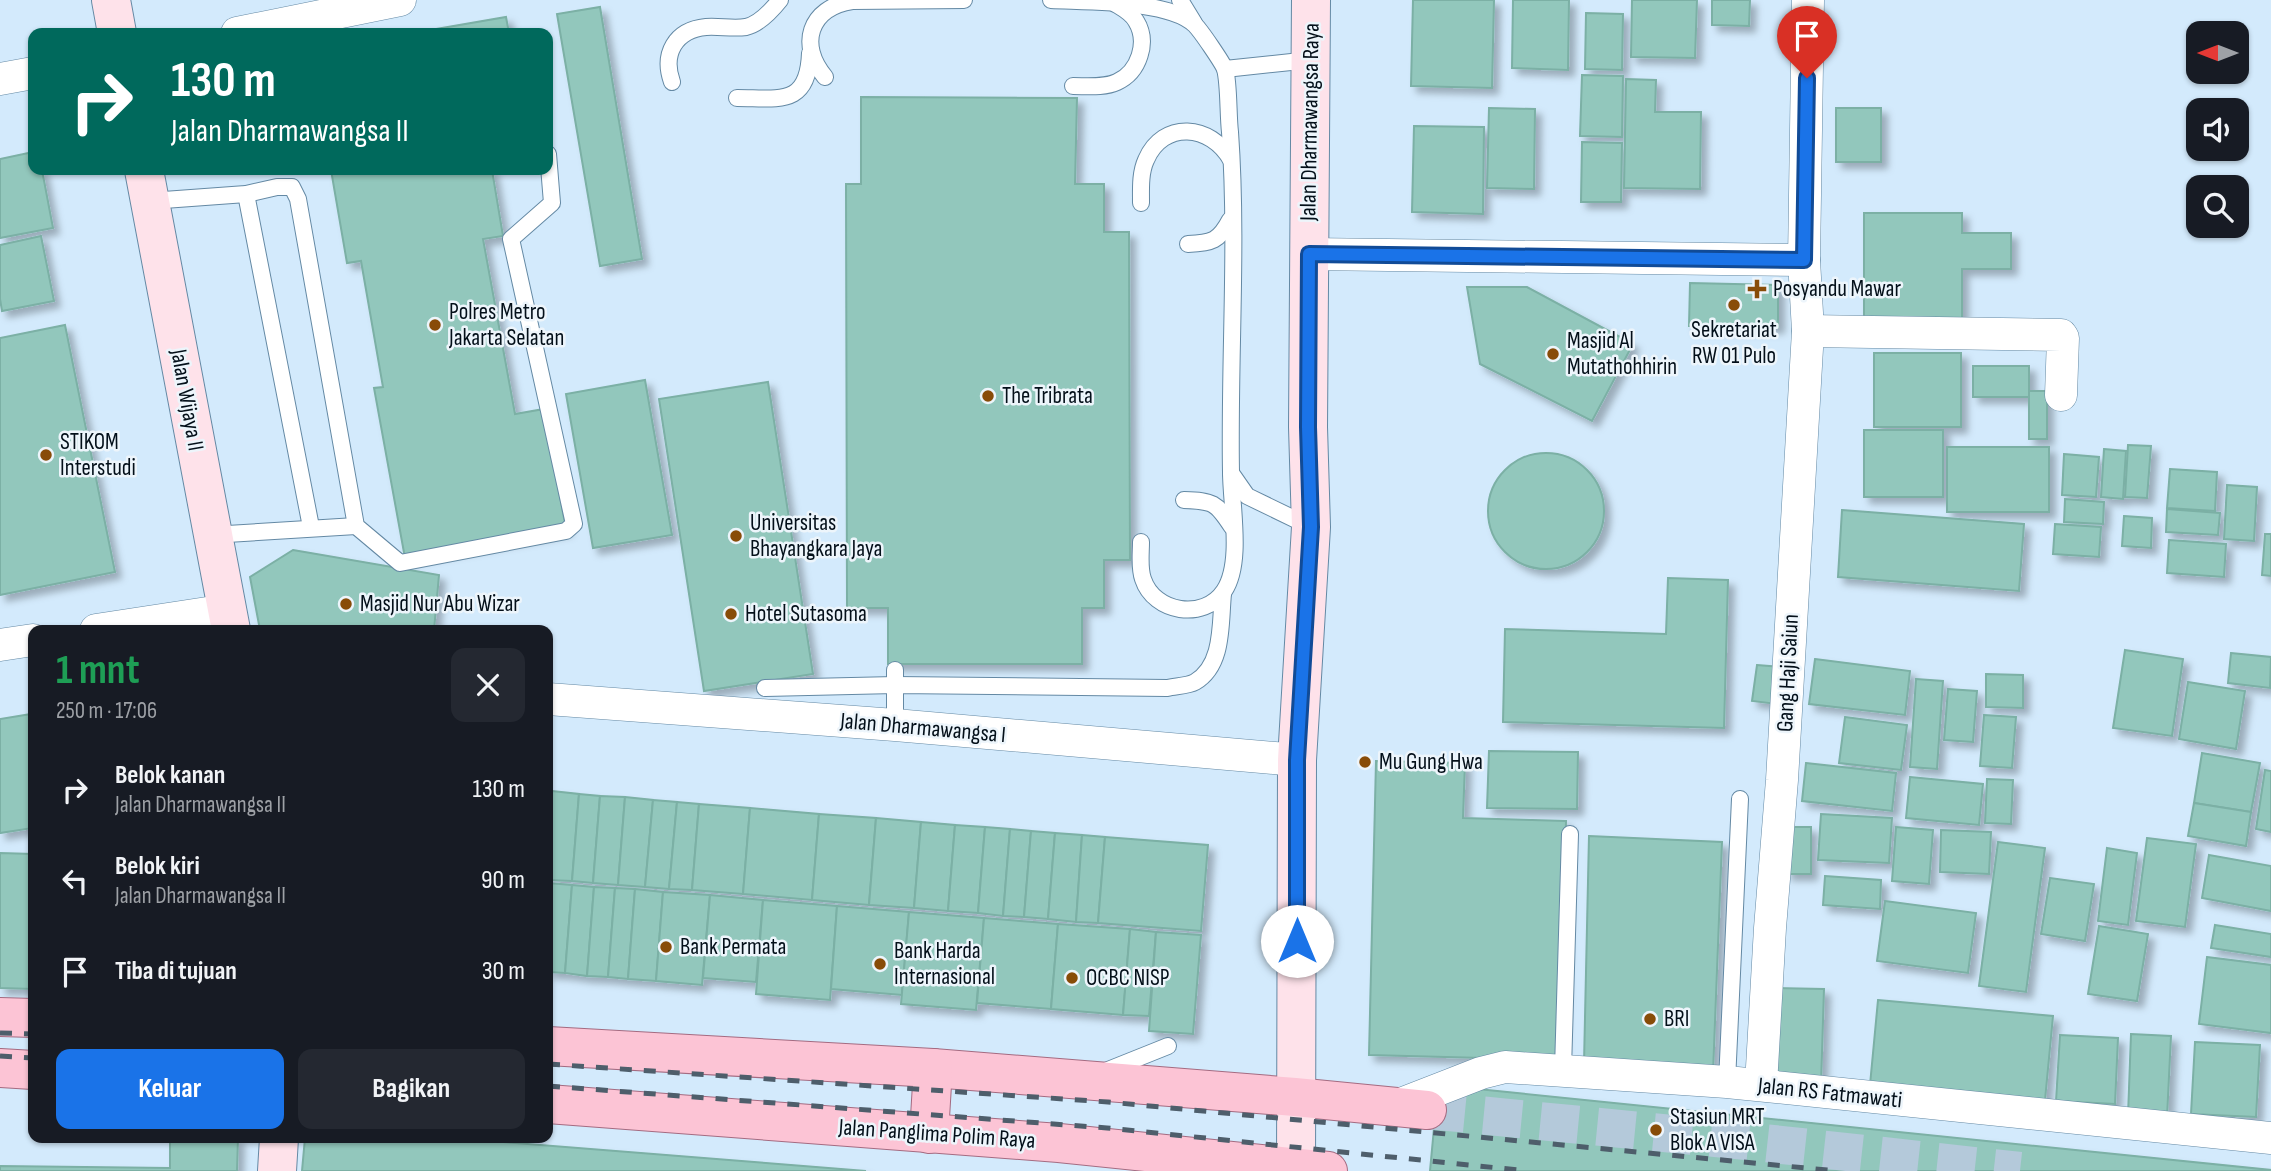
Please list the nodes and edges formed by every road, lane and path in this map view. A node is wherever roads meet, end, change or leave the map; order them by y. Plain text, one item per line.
1 (111, 0) edge
2 (400, 0) edge
3 (780, 0) edge
4 (964, 0) edge
5 (1051, 0) edge
6 (1180, 0) edge
7 (1311, 0) edge
8 (1808, 0) edge
9 (1114, 3) junction
10 (1194, 23) junction
11 (116, 28) edge
12 (262, 28) edge
13 (810, 47) junction
14 (1310, 60) junction
15 (1225, 69) junction
16 (28, 74) edge
17 (825, 77) dead end
18 (0, 79) edge
19 (672, 82) dead end
20 (1073, 86) dead end
21 (737, 98) dead end
22 (1232, 162) junction
23 (276, 175) edge
24 (550, 175) edge
25 (147, 185) edge
26 (277, 187) junction
27 (246, 194) junction
28 (1141, 203) dead end
29 (1232, 216) junction
30 (1188, 244) dead end
31 (1309, 254) junction
32 (1804, 260) junction
33 (1808, 331) junction
34 (2061, 395) dead end
35 (1231, 473) junction
36 (1184, 500) dead end
37 (356, 526) junction
38 (311, 527) junction
39 (1311, 527) junction
40 (1233, 529) junction
41 (211, 535) junction
42 (1141, 542) dead end
43 (1223, 594) junction
44 (229, 620) edge
45 (162, 625) edge
46 (28, 641) edge
47 (0, 645) edge
48 (895, 677) junction
49 (765, 688) dead end
50 (553, 699) edge
51 (895, 725) junction
52 (1297, 760) junction
53 (1740, 799) dead end
54 (1570, 834) dead end
55 (0, 1017) edge
56 (28, 1018) edge
57 (553, 1046) edge
58 (1168, 1046) dead end
59 (0, 1068) edge
60 (933, 1068) junction
61 (1563, 1069) junction
62 (28, 1070) edge
63 (1081, 1081) junction
64 (1727, 1082) junction
65 (1761, 1086) junction
66 (1296, 1097) junction
67 (553, 1104) edge
68 (1412, 1108) joint
69 (929, 1134) junction
70 (2271, 1138) edge
71 (279, 1143) edge
72 (1314, 1170) edge
73 (277, 1171) edge

1 - 11 street
2 - 12 street
3 - 19 lane
4 - 13 lane
5 - 9 lane
6 - 10 lane
7 - 14 street, Jalan Dharmawangsa Raya
8 - 32 street, Gang Haji Saiun
9 - 10 lane
9 - 20 lane
10 - 15 lane
13 - 17 lane
13 - 21 lane
14 - 15 lane
14 - 31 street, Jalan Dharmawangsa Raya
15 - 22 lane
16 - 18 street
22 - 28 lane
22 - 29 lane
23 - 26 lane
24 - 37 lane
25 - 27 lane
25 - 41 street, Jalan Wijaya II
26 - 27 lane
26 - 37 lane
27 - 38 lane
29 - 30 lane
29 - 35 lane
31 - 32 street
31 - 39 street, Jalan Dharmawangsa Raya
32 - 33 street, Gang Haji Saiun
33 - 34 street
33 - 65 street, Gang Haji Saiun
35 - 39 lane
35 - 40 lane
36 - 40 lane
37 - 38 lane
38 - 41 lane
39 - 52 street, Jalan Dharmawangsa Raya
40 - 43 lane
41 - 44 street, Jalan Wijaya II
42 - 43 lane
43 - 48 lane
44 - 45 street
46 - 47 street
48 - 49 lane
48 - 51 lane
50 - 51 street, Jalan Dharmawangsa I
51 - 52 street, Jalan Dharmawangsa I
52 - 66 street, Jalan Dharmawangsa Raya
53 - 64 lane
54 - 61 lane
55 - 56 main road
57 - 60 main road
58 - 63 lane
59 - 62 main road
60 - 63 main road
60 - 69 main road
61 - 64 street, Jalan RS Fatmawati
61 - 68 street, Jalan RS Fatmawati
63 - 66 main road
64 - 65 street, Jalan RS Fatmawati
65 - 70 street, Jalan RS Fatmawati
66 - 68 main road, Jalan RS Fatmawati
66 - 72 street, Jalan Dharmawangsa Raya
67 - 69 main road, Jalan Panglima Polim Raya
69 - 72 main road, Jalan Panglima Polim Raya
71 - 73 street

